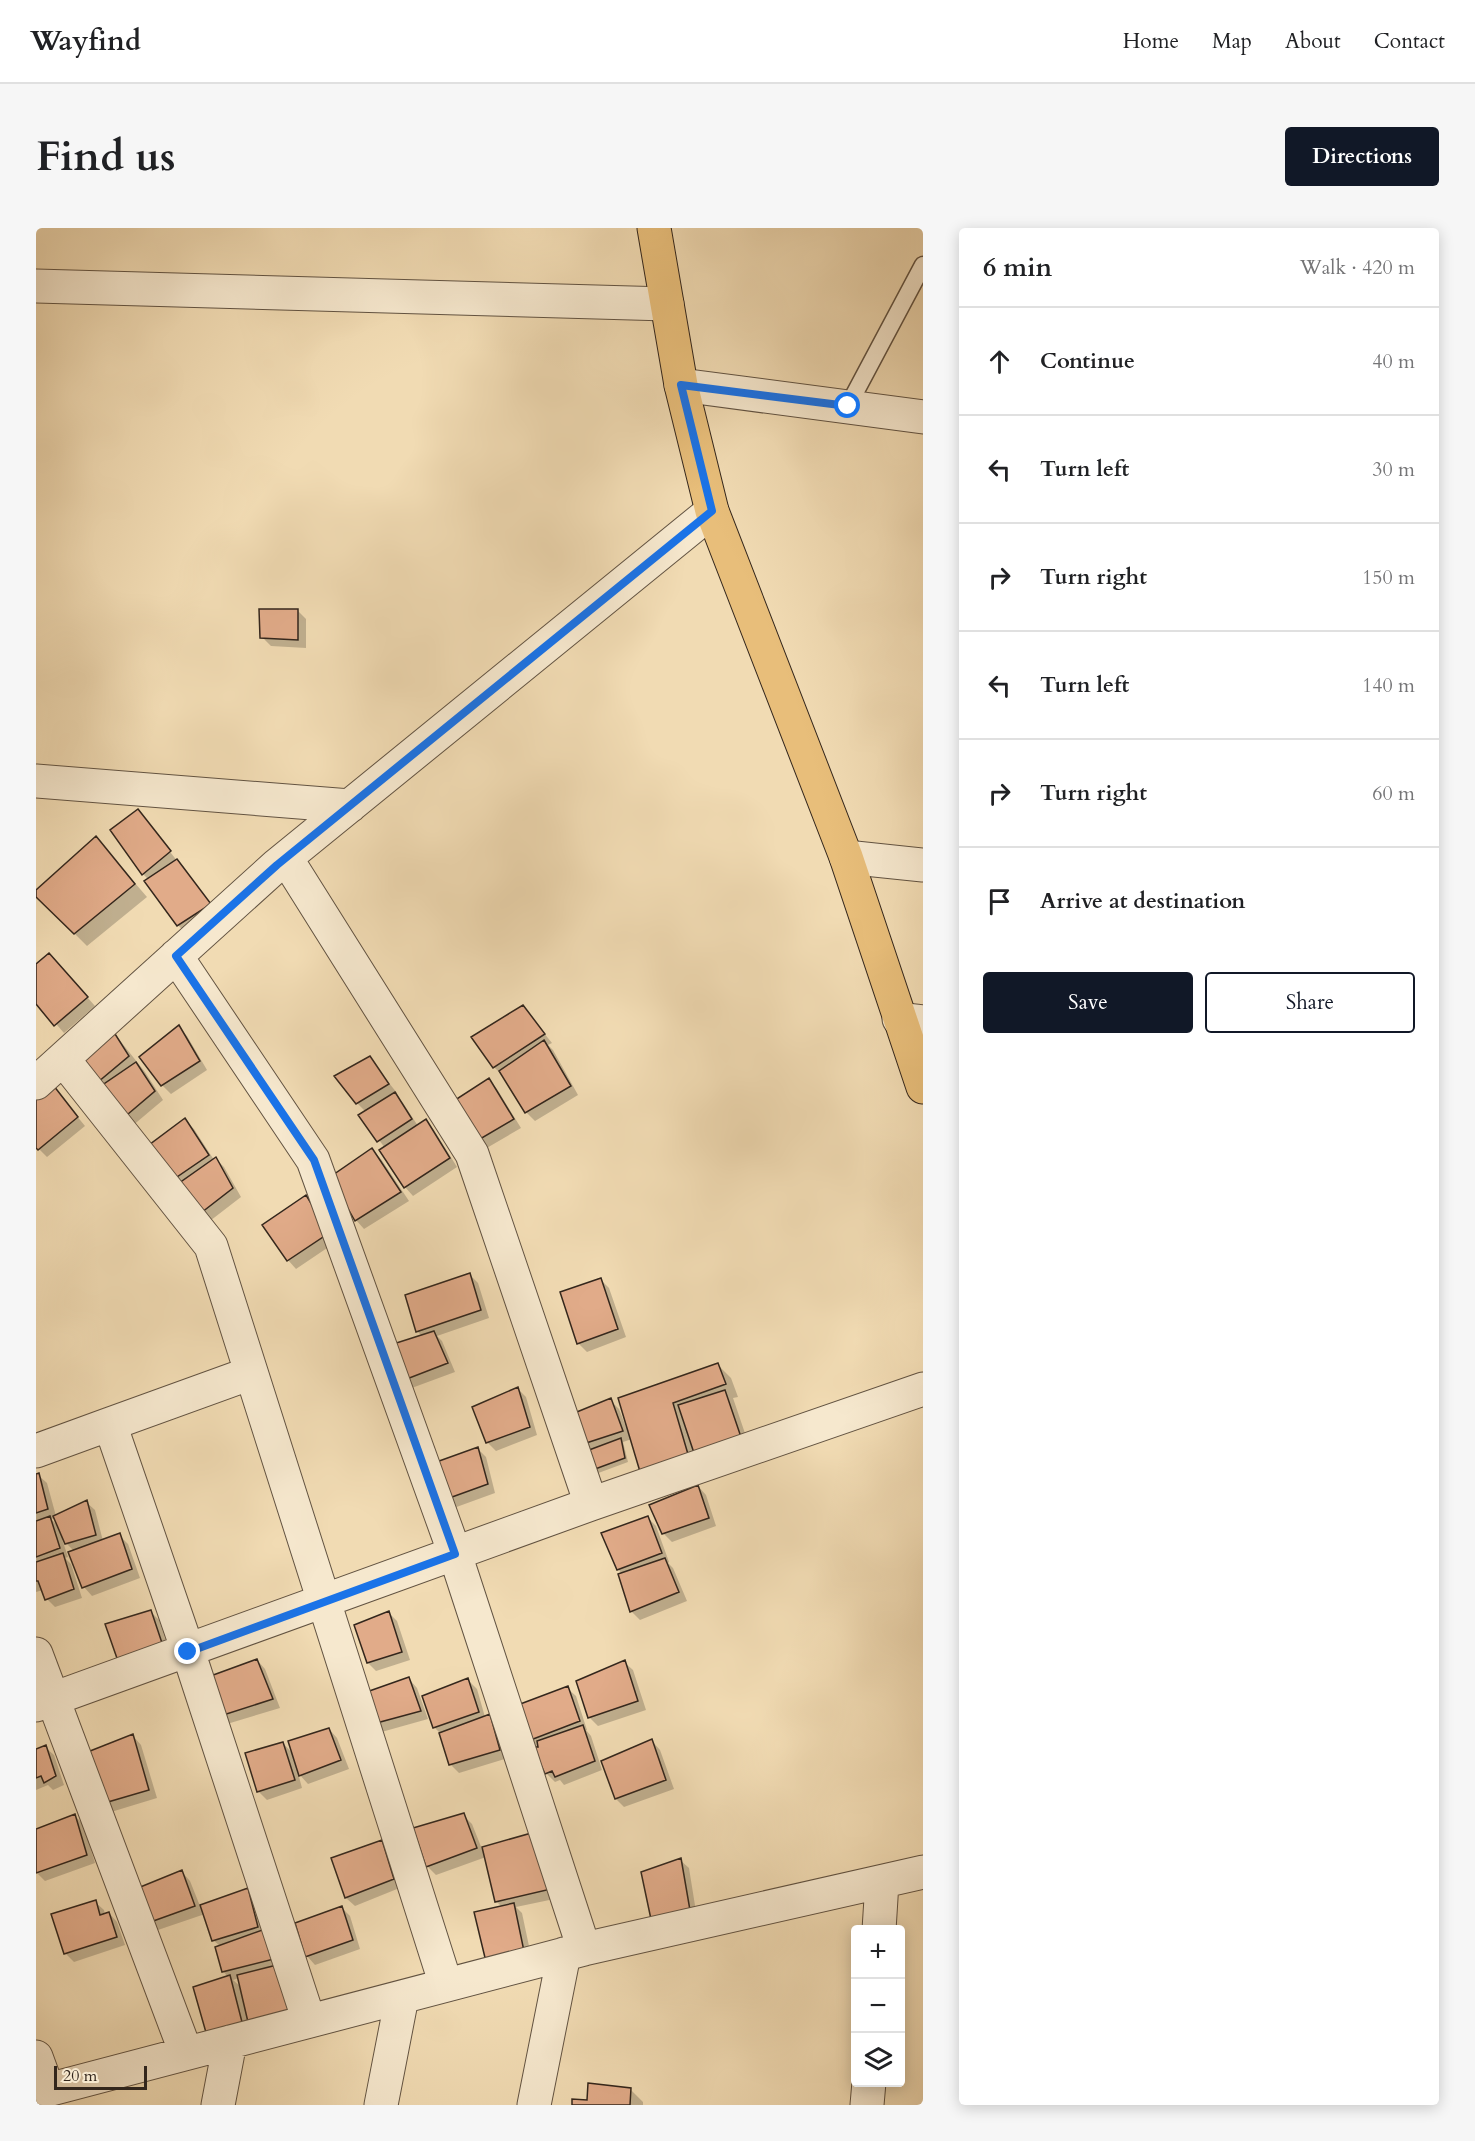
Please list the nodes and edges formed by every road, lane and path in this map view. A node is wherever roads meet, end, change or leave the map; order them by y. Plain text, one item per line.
1 (654, 228) edge
2 (923, 265) edge
3 (36, 286) edge
4 (667, 304) junction
5 (681, 385) junction
6 (848, 406) junction
7 (923, 417) edge
8 (712, 511) junction
9 (36, 781) edge
10 (350, 806) junction
11 (846, 857) junction
12 (286, 858) junction
13 (923, 865) edge
14 (176, 956) junction
15 (911, 1020) edge
16 (63, 1059) junction
17 (36, 1083) edge
18 (923, 1087) edge
19 (251, 1373) junction
20 (923, 1389) edge
21 (110, 1424) junction
22 (36, 1451) edge
23 (591, 1504) junction
24 (455, 1554) junction
25 (323, 1602) junction
26 (188, 1652) junction
27 (36, 1654) edge
28 (44, 1702) edge
29 (923, 1872) edge
30 (882, 1882) junction
31 (879, 1925) edge
32 (574, 1952) junction
33 (446, 1985) junction
34 (402, 1997) junction
35 (309, 2021) junction
36 (230, 2042) junction
37 (186, 2053) junction
38 (36, 2056) edge
39 (869, 2087) edge
40 (54, 2093) edge
41 (218, 2105) edge
42 (381, 2105) edge
43 (534, 2105) edge
44 (867, 2105) edge

1 - 4 main road
2 - 6 lane
3 - 4 street
4 - 5 main road
5 - 6 street
5 - 8 main road
6 - 7 street
8 - 10 street
8 - 11 main road
9 - 10 street
10 - 12 street
11 - 13 street
11 - 15 main road
12 - 14 street
12 - 23 street
14 - 16 street
14 - 24 street
15 - 18 main road
16 - 17 street
16 - 19 street
19 - 21 street
19 - 25 street
20 - 23 street
21 - 22 street
21 - 26 street
23 - 24 street
24 - 25 street
24 - 32 street
25 - 26 street
25 - 33 street
26 - 28 street
26 - 35 street
27 - 28 street
28 - 37 street
29 - 30 street
30 - 31 street
30 - 32 street
32 - 33 street
32 - 43 street
33 - 34 street
34 - 35 street
34 - 42 street
35 - 36 street
36 - 37 street
36 - 41 street
37 - 40 street
38 - 40 street
39 - 44 street

